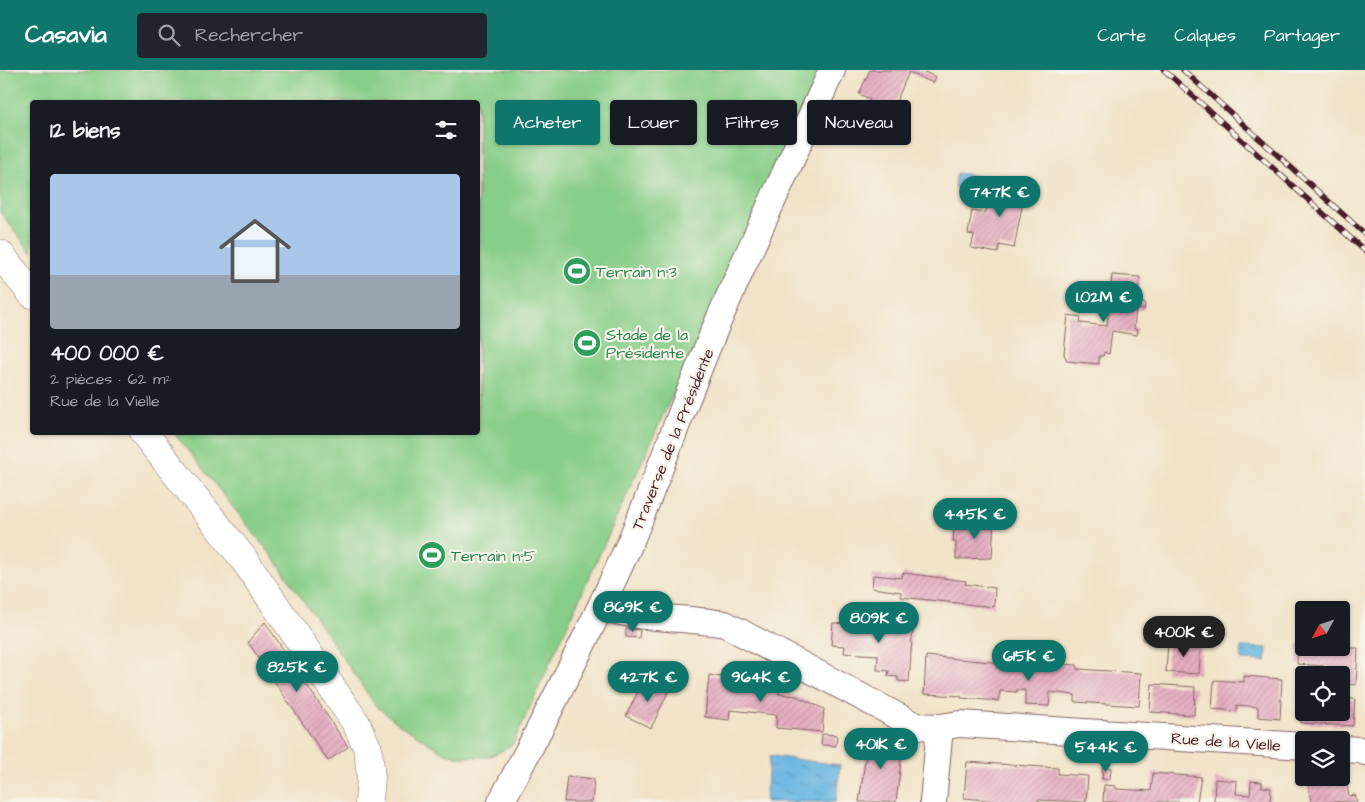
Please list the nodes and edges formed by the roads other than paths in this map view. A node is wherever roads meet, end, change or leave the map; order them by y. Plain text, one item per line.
1 (832, 70) edge
2 (0, 254) edge
3 (30, 292) edge
4 (145, 435) edge
5 (600, 607) junction
6 (940, 727) junction
7 (1295, 745) edge
8 (1350, 749) edge
9 (1365, 752) edge
10 (369, 802) edge
11 (501, 802) edge
12 (933, 802) edge

1 - 5 street, Traverse de la Présidente
2 - 3 main road
4 - 10 main road
5 - 6 street, Rue de la Vielle
5 - 11 street, Traverse de la Présidente
6 - 7 street, Rue de la Vielle
6 - 12 street
8 - 9 street

